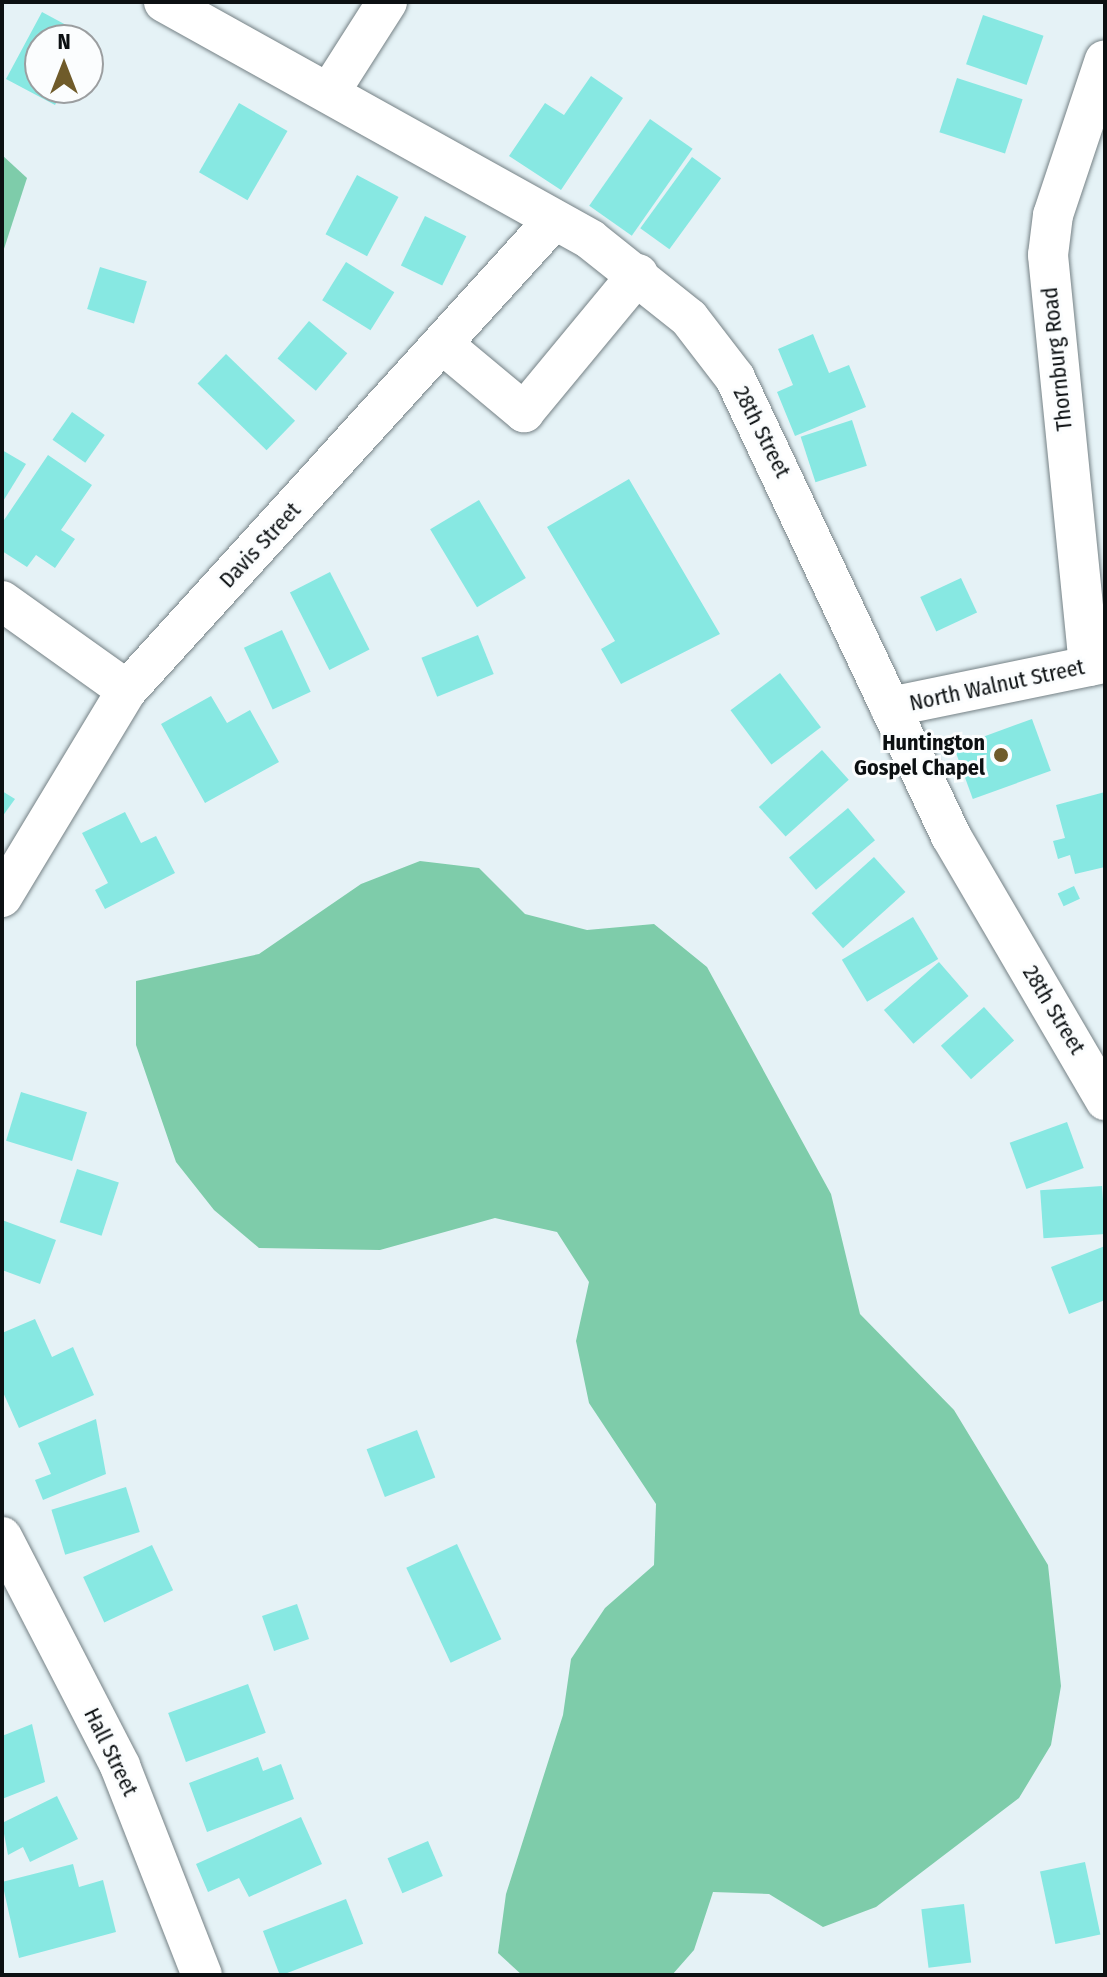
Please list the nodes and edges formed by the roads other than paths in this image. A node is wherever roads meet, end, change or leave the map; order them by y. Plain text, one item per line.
1 (164, 2) edge
2 (387, 2) edge
3 (1105, 60) edge
4 (329, 93) junction
5 (554, 220) junction
6 (638, 274) junction
7 (446, 347) junction
8 (2, 601) edge
9 (1097, 664) edge
10 (127, 690) junction
11 (890, 707) junction
12 (2, 897) edge
13 (1105, 1100) edge
14 (2, 1537) edge
15 (202, 1975) edge

1 - 4 street, 28th Street
2 - 4 street
3 - 9 street, Thornburg Road
4 - 5 street, 28th Street
5 - 6 street, 28th Street
5 - 7 street, Davis Street
6 - 7 street
6 - 11 street, 28th Street
7 - 10 street, Davis Street
8 - 10 street
9 - 11 street, North Walnut Street
10 - 12 street, Davis Street
11 - 13 street, 28th Street
14 - 15 street, Hall Street

